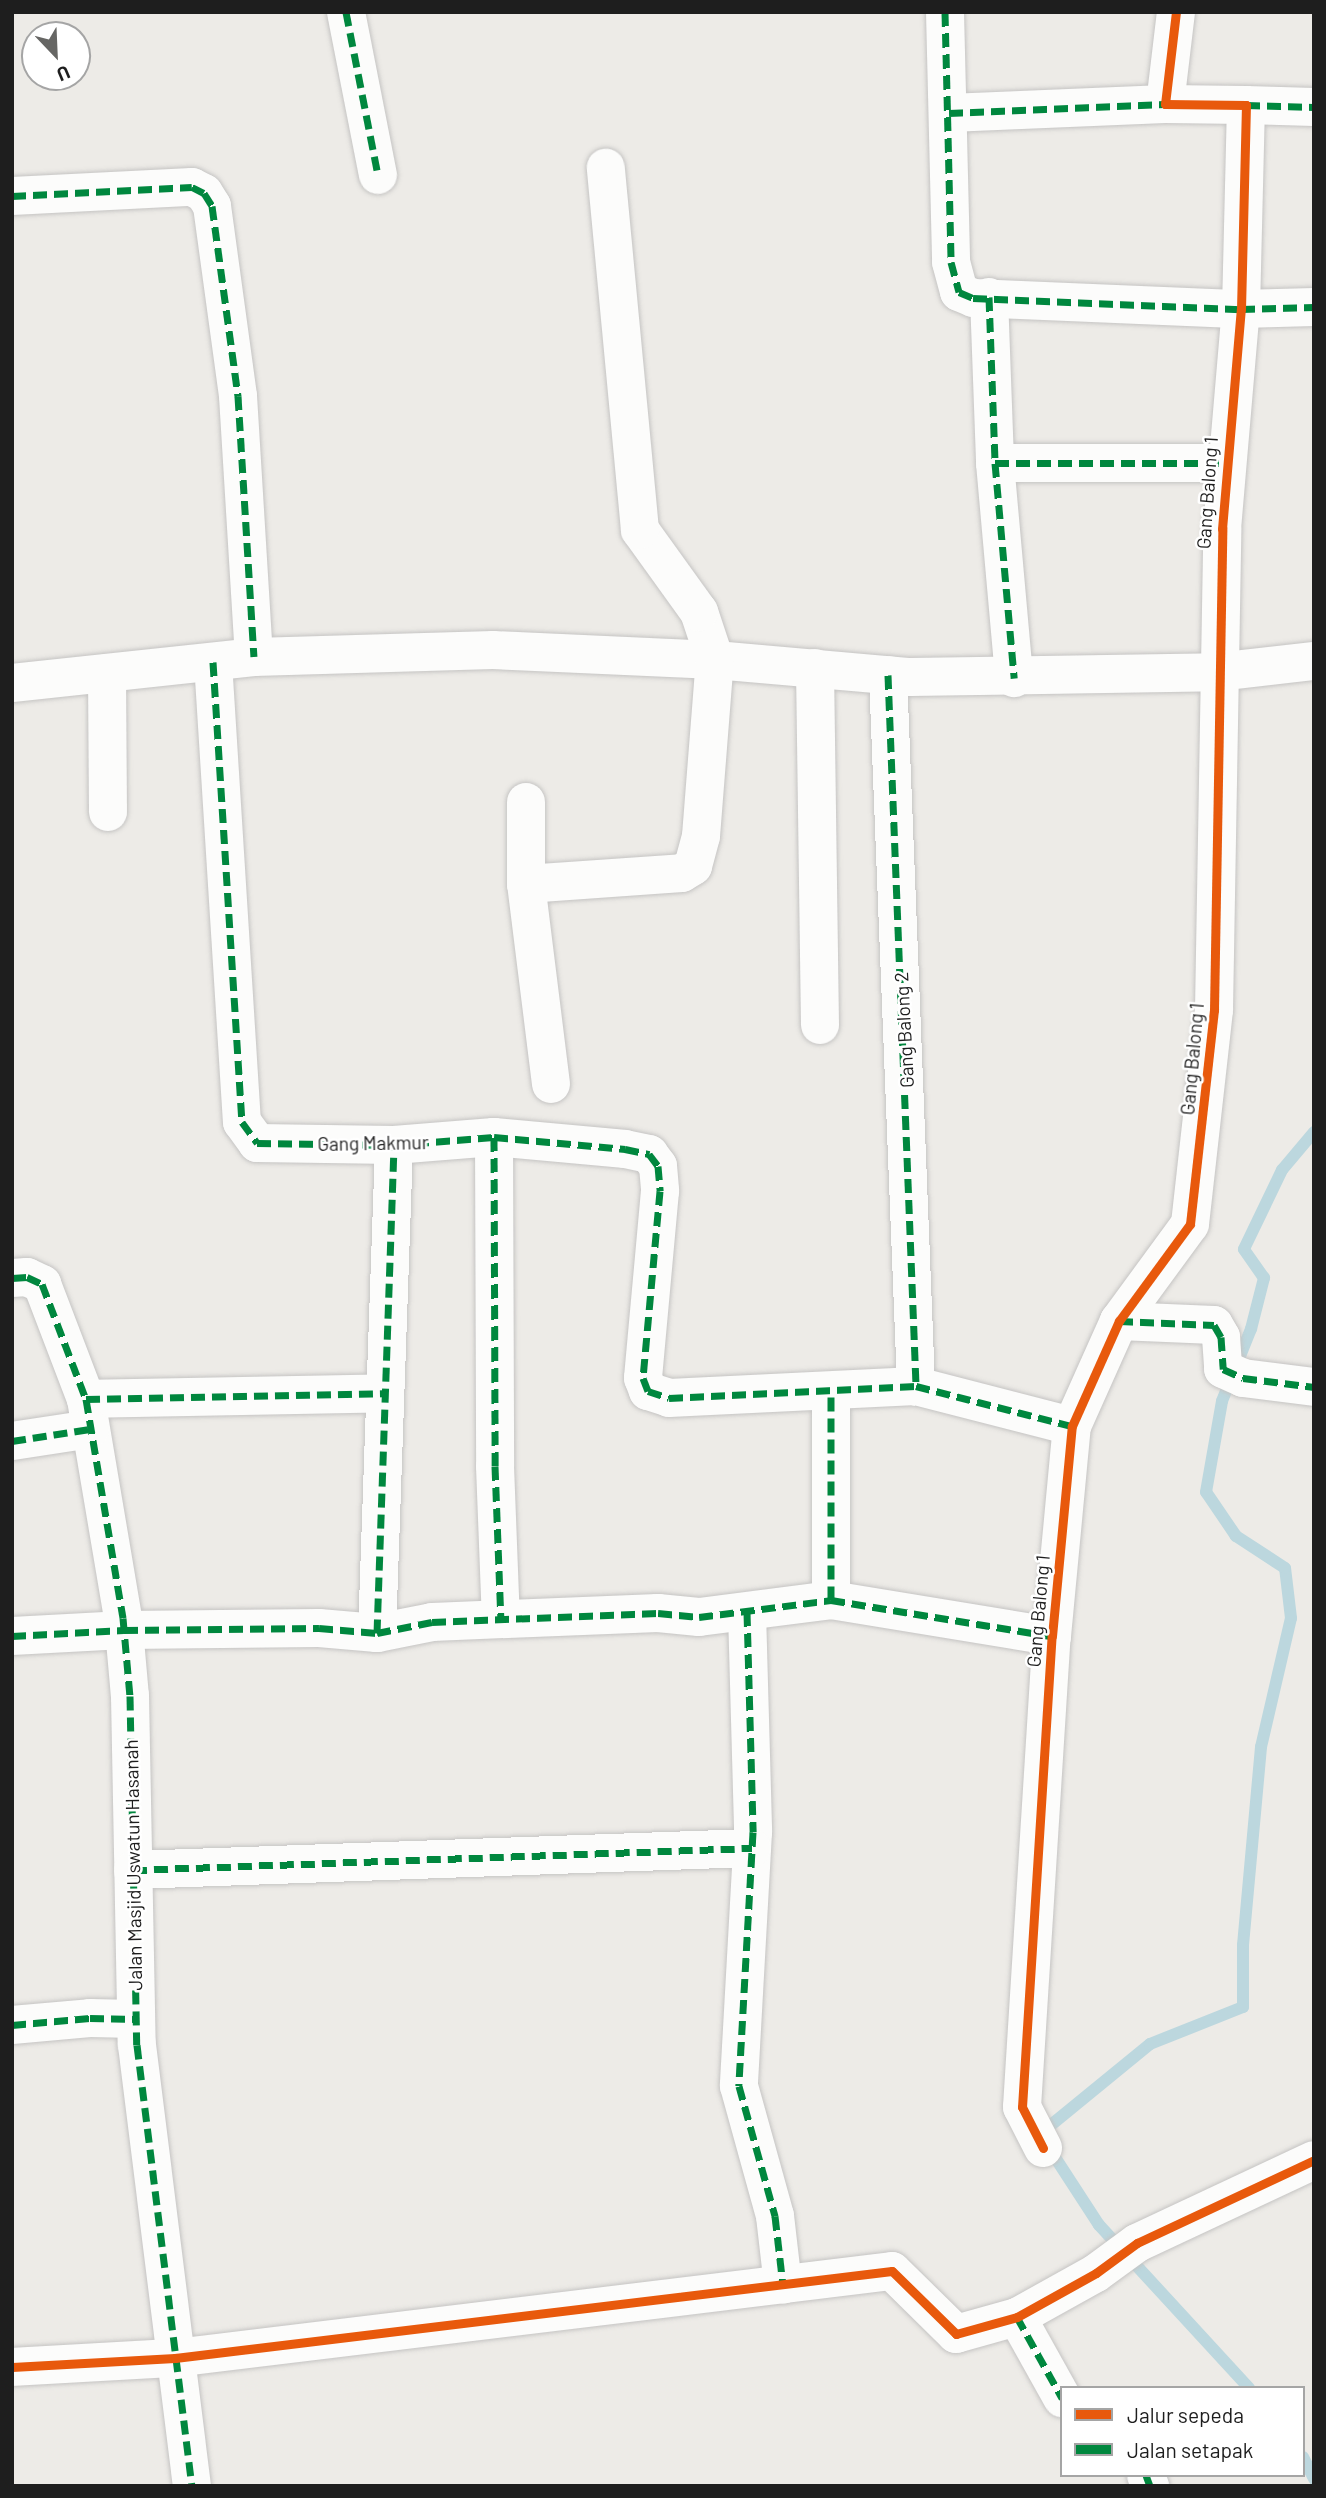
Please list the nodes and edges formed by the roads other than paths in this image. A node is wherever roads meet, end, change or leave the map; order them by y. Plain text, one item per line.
1 (346, 12) edge
2 (945, 12) edge
3 (1176, 12) edge
4 (1165, 104) junction
5 (1246, 105) junction
6 (1314, 107) edge
7 (949, 114) junction
8 (606, 168) dead end
9 (378, 175) dead end
10 (12, 196) edge
11 (989, 297) junction
12 (1314, 307) edge
13 (1241, 309) junction
14 (995, 463) junction
15 (1226, 463) junction
16 (254, 657) junction
17 (715, 660) junction
18 (1314, 661) edge
19 (213, 662) junction
20 (815, 668) junction
21 (1217, 672) junction
22 (107, 673) junction
23 (888, 675) junction
24 (1014, 678) junction
25 (12, 682) edge
26 (526, 802) dead end
27 (108, 812) dead end
28 (526, 884) junction
29 (820, 1025) dead end
30 (551, 1084) dead end
31 (494, 1137) junction
32 (394, 1145) junction
33 (12, 1278) edge
34 (1119, 1321) junction
35 (916, 1386) junction
36 (1314, 1387) edge
37 (831, 1392) junction
38 (385, 1393) junction
39 (88, 1414) junction
40 (1072, 1426) junction
41 (12, 1441) edge
42 (831, 1600) junction
43 (747, 1612) junction
44 (501, 1619) junction
45 (124, 1630) junction
46 (377, 1633) junction
47 (12, 1636) edge
48 (1052, 1636) junction
49 (752, 1848) junction
50 (132, 1870) junction
51 (136, 2020) junction
52 (12, 2025) edge
53 (1043, 2148) dead end
54 (1314, 2160) edge
55 (783, 2285) junction
56 (1017, 2317) junction
57 (175, 2358) junction
58 (12, 2367) edge
59 (1060, 2394) edge
60 (192, 2486) edge

1 - 9 street
2 - 7 street
3 - 4 street
4 - 5 street
4 - 7 street
5 - 6 street
5 - 13 street, Gang Balong 1
7 - 11 street
8 - 17 street
10 - 16 street
11 - 13 street
11 - 14 street
12 - 13 street
13 - 15 street, Gang Balong 1
14 - 15 street
14 - 24 street
15 - 21 street, Gang Balong 1
16 - 17 street
16 - 19 street
17 - 20 street
17 - 28 street
18 - 21 street
19 - 22 street
19 - 32 street, Gang Makmur
20 - 23 street
20 - 29 street
21 - 24 street
21 - 34 street, Gang Balong 1
22 - 25 street
22 - 27 street
23 - 24 street
23 - 35 street, Gang Balong 2
26 - 28 street
28 - 30 street
31 - 32 street, Gang Makmur
31 - 37 street, Gang Makmur
31 - 44 street
32 - 38 street
33 - 39 street, Jalan Masjid Uswatun Hasanah
34 - 36 street
34 - 40 street, Gang Balong 1
35 - 37 street, Gang Makmur
35 - 40 street, Gang Makmur
37 - 42 street
38 - 39 street
38 - 46 street
39 - 41 street
39 - 45 street, Jalan Masjid Uswatun Hasanah
40 - 48 street, Gang Balong 1
42 - 43 street
42 - 48 street
43 - 44 street
43 - 49 street
44 - 46 street
45 - 46 street
45 - 47 street
45 - 50 street, Jalan Masjid Uswatun Hasanah
48 - 53 street, Gang Balong 1
49 - 50 street
49 - 55 street
50 - 51 street, Jalan Masjid Uswatun Hasanah
51 - 52 street
51 - 57 street, Jalan Masjid Uswatun Hasanah
54 - 56 street
55 - 56 street
55 - 57 street
56 - 59 street
57 - 58 street
57 - 60 street, Jalan Masjid Uswatun Hasanah

